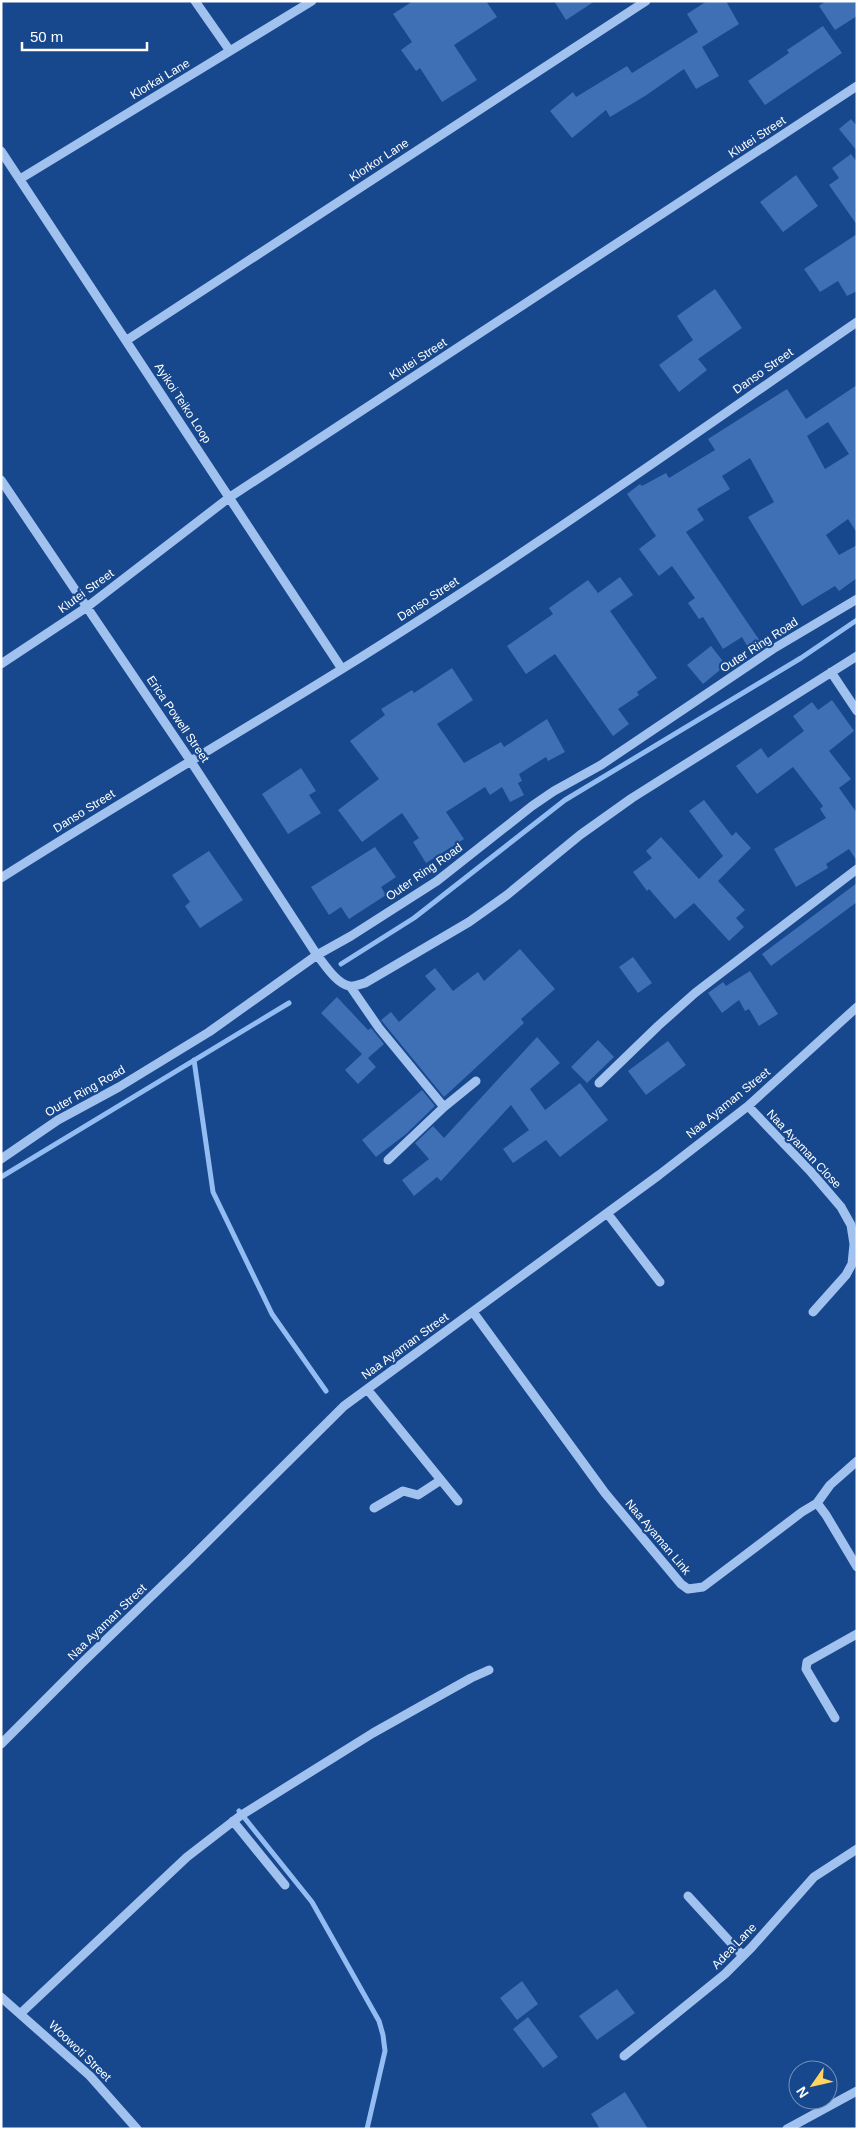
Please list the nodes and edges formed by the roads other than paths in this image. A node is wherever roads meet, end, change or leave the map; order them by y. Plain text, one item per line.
1 (195, 1) edge
2 (312, 1) edge
3 (646, 1) edge
4 (230, 51) junction
5 (857, 86) edge
6 (1, 151) edge
7 (20, 179) junction
8 (857, 322) edge
9 (127, 340) junction
10 (1, 480) edge
11 (230, 497) junction
12 (857, 599) edge
13 (87, 607) junction
14 (857, 656) edge
15 (1, 664) edge
16 (342, 669) junction
17 (831, 672) junction
18 (857, 711) edge
19 (190, 760) junction
20 (857, 869) edge
21 (1, 878) edge
22 (317, 955) junction
23 (350, 986) junction
24 (857, 1007) edge
25 (476, 1081) dead end
26 (599, 1083) dead end
27 (748, 1106) junction
28 (444, 1107) junction
29 (1, 1159) edge
30 (388, 1160) dead end
31 (607, 1213) junction
32 (660, 1282) dead end
33 (473, 1312) junction
34 (813, 1312) dead end
35 (367, 1389) junction
36 (857, 1461) edge
37 (441, 1480) junction
38 (458, 1501) dead end
39 (817, 1503) junction
40 (374, 1508) dead end
41 (857, 1567) edge
42 (857, 1634) edge
43 (489, 1670) dead end
44 (835, 1718) dead end
45 (1, 1744) edge
46 (237, 1818) junction
47 (857, 1849) edge
48 (285, 1885) dead end
49 (688, 1896) dead end
50 (744, 1956) junction
51 (1, 1997) edge
52 (21, 2013) junction
53 (624, 2056) dead end
54 (857, 2091) edge
55 (137, 2129) edge
56 (787, 2129) edge

1 - 4 street
2 - 4 street, Klorkai Lane
3 - 9 street, Klorkor Lane
4 - 7 street, Klorkai Lane
5 - 11 street, Klutei Street
6 - 7 street, Ayikoi Teiko Loop
7 - 9 street, Ayikoi Teiko Loop
8 - 16 street, Danso Street
9 - 11 street, Ayikoi Teiko Loop
10 - 13 street, Erica Powell Street
11 - 13 street, Klutei Street
11 - 16 street, Ayikoi Teiko Loop
12 - 22 street, Outer Ring Road
13 - 15 street, Klutei Street
13 - 19 street, Erica Powell Street
14 - 17 street
16 - 19 street, Danso Street
17 - 18 street
17 - 23 street
19 - 21 street, Danso Street
19 - 22 street, Erica Powell Street
20 - 26 street
22 - 23 street, Erica Powell Street
22 - 29 street, Outer Ring Road
23 - 28 street
24 - 27 street, Naa Ayaman Street
25 - 28 street
27 - 31 street, Naa Ayaman Street
27 - 34 street, Naa Ayaman Close
28 - 30 street
31 - 32 street
31 - 33 street, Naa Ayaman Street
33 - 35 street, Naa Ayaman Street
33 - 39 street, Naa Ayaman Link
35 - 37 street
35 - 45 street, Naa Ayaman Street
36 - 39 street
37 - 38 street
37 - 40 street
39 - 41 street
42 - 44 street
43 - 46 street
46 - 48 street
46 - 52 street
47 - 50 street, Adea Lane
49 - 50 street
50 - 53 street, Adea Lane
51 - 52 street, Woowoti Street
52 - 55 street, Woowoti Street
54 - 56 street

